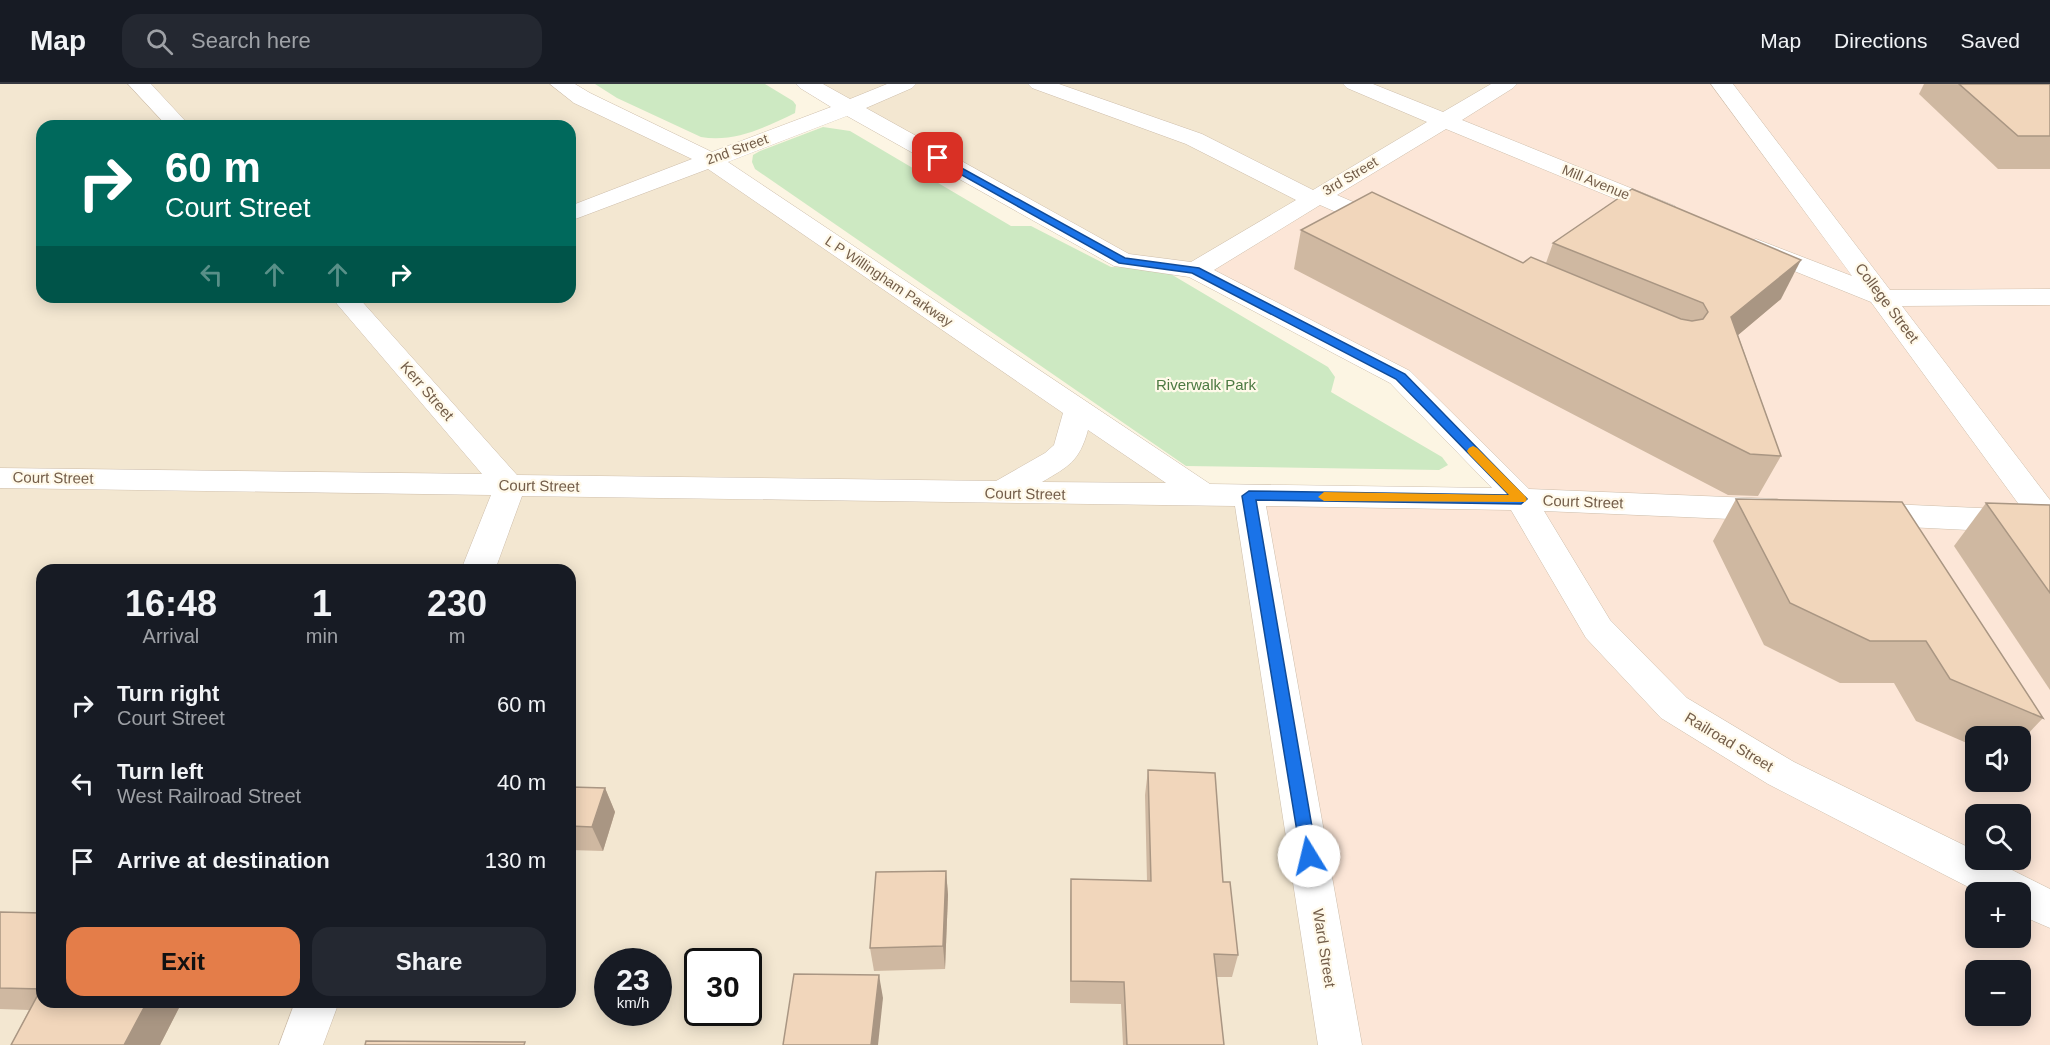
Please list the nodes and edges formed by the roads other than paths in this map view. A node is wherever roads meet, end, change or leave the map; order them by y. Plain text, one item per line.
1 (139, 84) edge
2 (561, 84) edge
3 (807, 84) edge
4 (905, 84) edge
5 (1039, 84) edge
6 (1354, 84) edge
7 (1506, 84) edge
8 (1722, 84) edge
9 (850, 107) junction
10 (173, 120) edge
11 (1443, 120) junction
12 (709, 159) junction
13 (1316, 197) junction
14 (576, 212) edge
15 (1685, 218) edge
16 (1413, 237) edge
17 (1740, 241) edge
18 (1195, 270) junction
19 (2050, 297) edge
20 (1884, 298) junction
21 (354, 303) edge
22 (1079, 410) junction
23 (0, 478) edge
24 (510, 486) junction
25 (1000, 493) junction
26 (1206, 496) junction
27 (1249, 496) junction
28 (1521, 499) junction
29 (1803, 511) edge
30 (1839, 513) edge
31 (2050, 522) edge
32 (480, 564) edge
33 (1997, 882) edge
34 (2031, 899) edge
35 (2050, 909) edge
36 (315, 1008) edge
37 (301, 1045) edge
38 (1340, 1045) edge

1 - 10 street
2 - 12 street, L P Willingham Parkway
3 - 9 street
4 - 9 street, 2nd Street
5 - 13 street
6 - 11 street, Mill Avenue
7 - 11 street, 3rd Street
8 - 20 street, College Street
9 - 12 street, 2nd Street
9 - 18 street
11 - 13 street, 3rd Street
11 - 15 street, Mill Avenue
12 - 14 street, 2nd Street
12 - 22 street, L P Willingham Parkway
13 - 16 street
13 - 18 street, 3rd Street
17 - 20 street
18 - 28 street, Railroad Street
19 - 20 street
20 - 31 street, College Street
21 - 24 street, Kerr Street
22 - 25 street
22 - 26 street, L P Willingham Parkway
23 - 24 street, Court Street
24 - 25 street, Court Street
24 - 32 street
25 - 26 street, Court Street
26 - 27 street, Court Street
27 - 28 street, Court Street
27 - 38 street, Ward Street
28 - 29 street, Court Street
28 - 33 street, Railroad Street
30 - 31 street
34 - 35 street, Railroad Street
36 - 37 street

